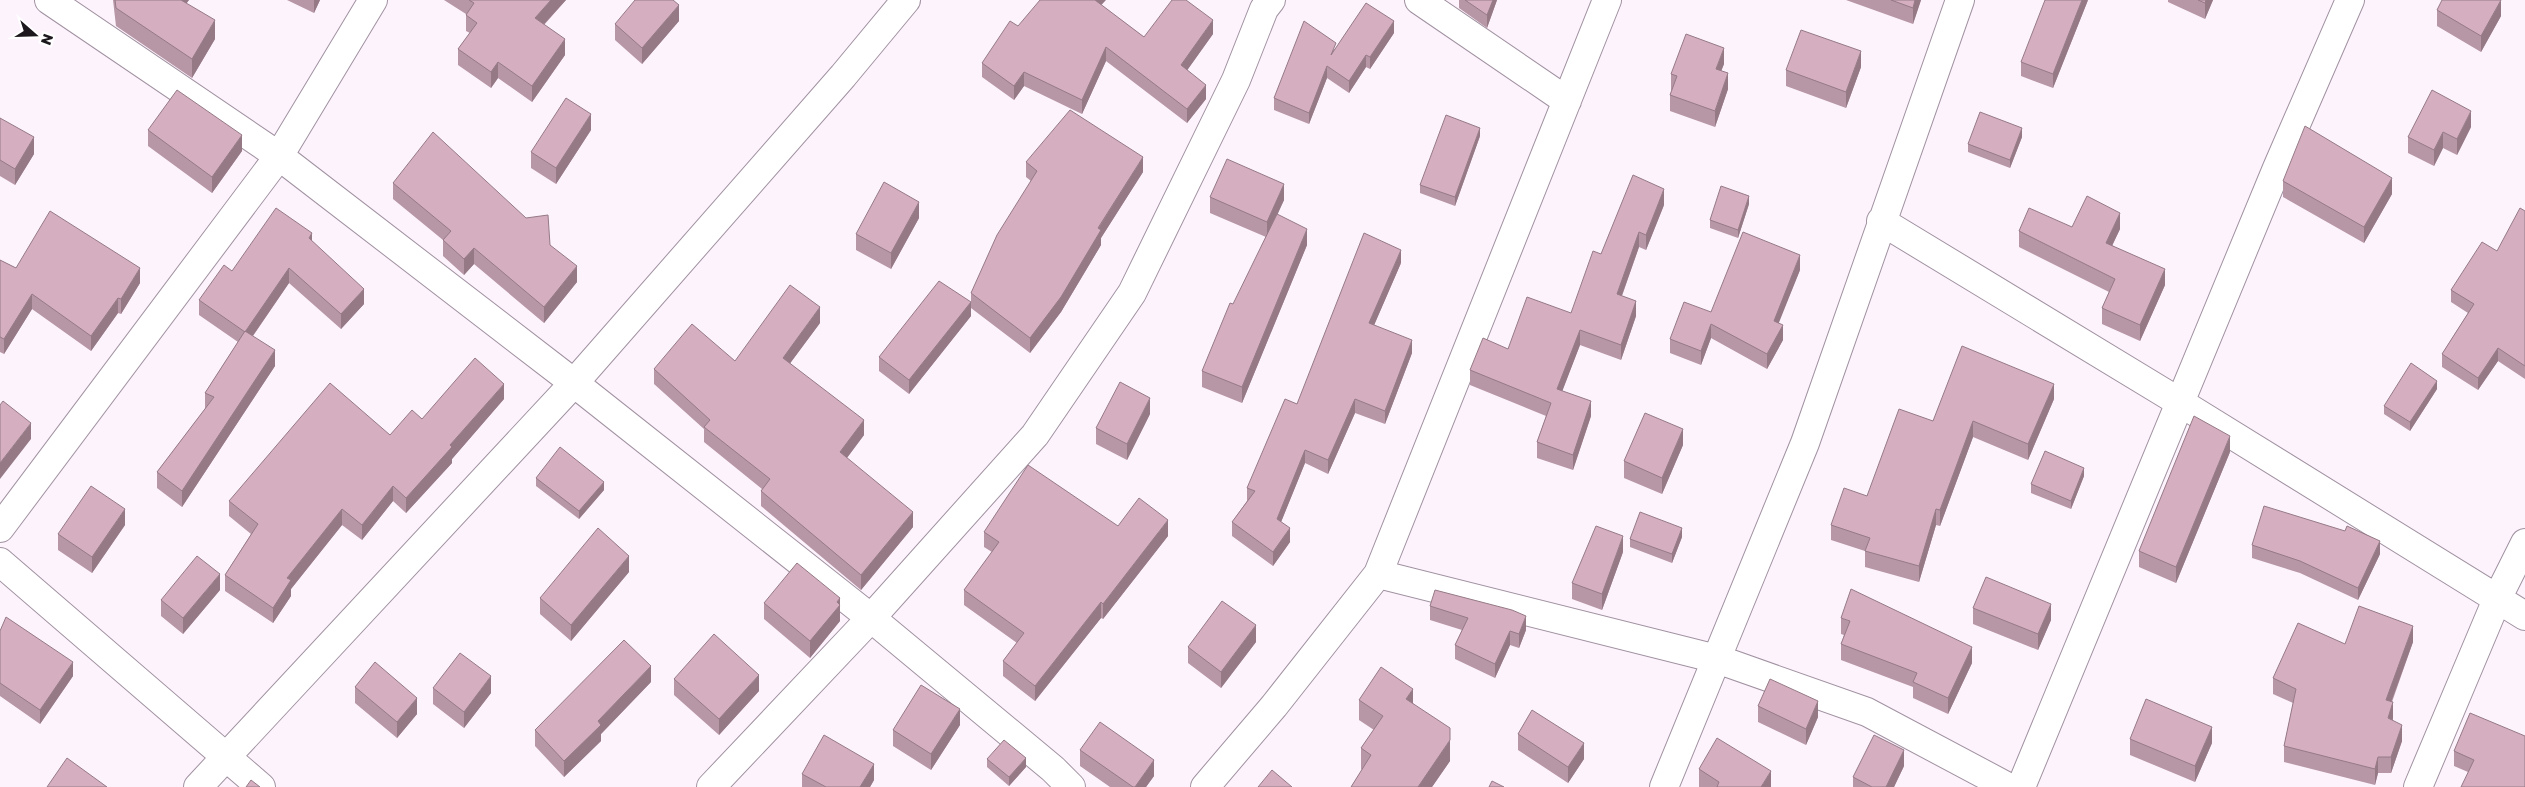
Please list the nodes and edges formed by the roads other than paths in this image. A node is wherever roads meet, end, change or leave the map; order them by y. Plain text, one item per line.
1 (49, 0) edge
2 (373, 0) edge
3 (906, 0) edge
4 (1271, 0) edge
5 (1419, 0) edge
6 (1607, 0) edge
7 (1960, 0) edge
8 (2350, 0) edge
9 (1567, 101) junction
10 (279, 156) junction
11 (1881, 221) junction
12 (574, 383) junction
13 (2181, 403) junction
14 (0, 528) edge
15 (2525, 543) edge
16 (0, 562) edge
17 (1378, 574) junction
18 (2498, 597) junction
19 (2525, 616) edge
20 (871, 618) junction
21 (1717, 658) junction
22 (225, 758) junction
23 (198, 787) edge
24 (261, 787) edge
25 (711, 787) edge
26 (1071, 787) edge
27 (1205, 787) edge
28 (1664, 787) edge
29 (2008, 787) edge
30 (2021, 787) edge
31 (2418, 787) edge

1 - 10 street
2 - 10 street
3 - 12 street
4 - 20 street
5 - 9 street
6 - 9 street
7 - 11 street
8 - 13 street
9 - 17 street
10 - 12 street
10 - 14 street
11 - 13 street
11 - 21 street
12 - 20 street
12 - 22 street
13 - 18 street
13 - 30 street
15 - 18 street
16 - 22 street
17 - 21 street
17 - 27 street
18 - 19 street
18 - 31 street
20 - 25 street
20 - 26 street
21 - 28 street
21 - 29 street
22 - 23 street
22 - 24 street

